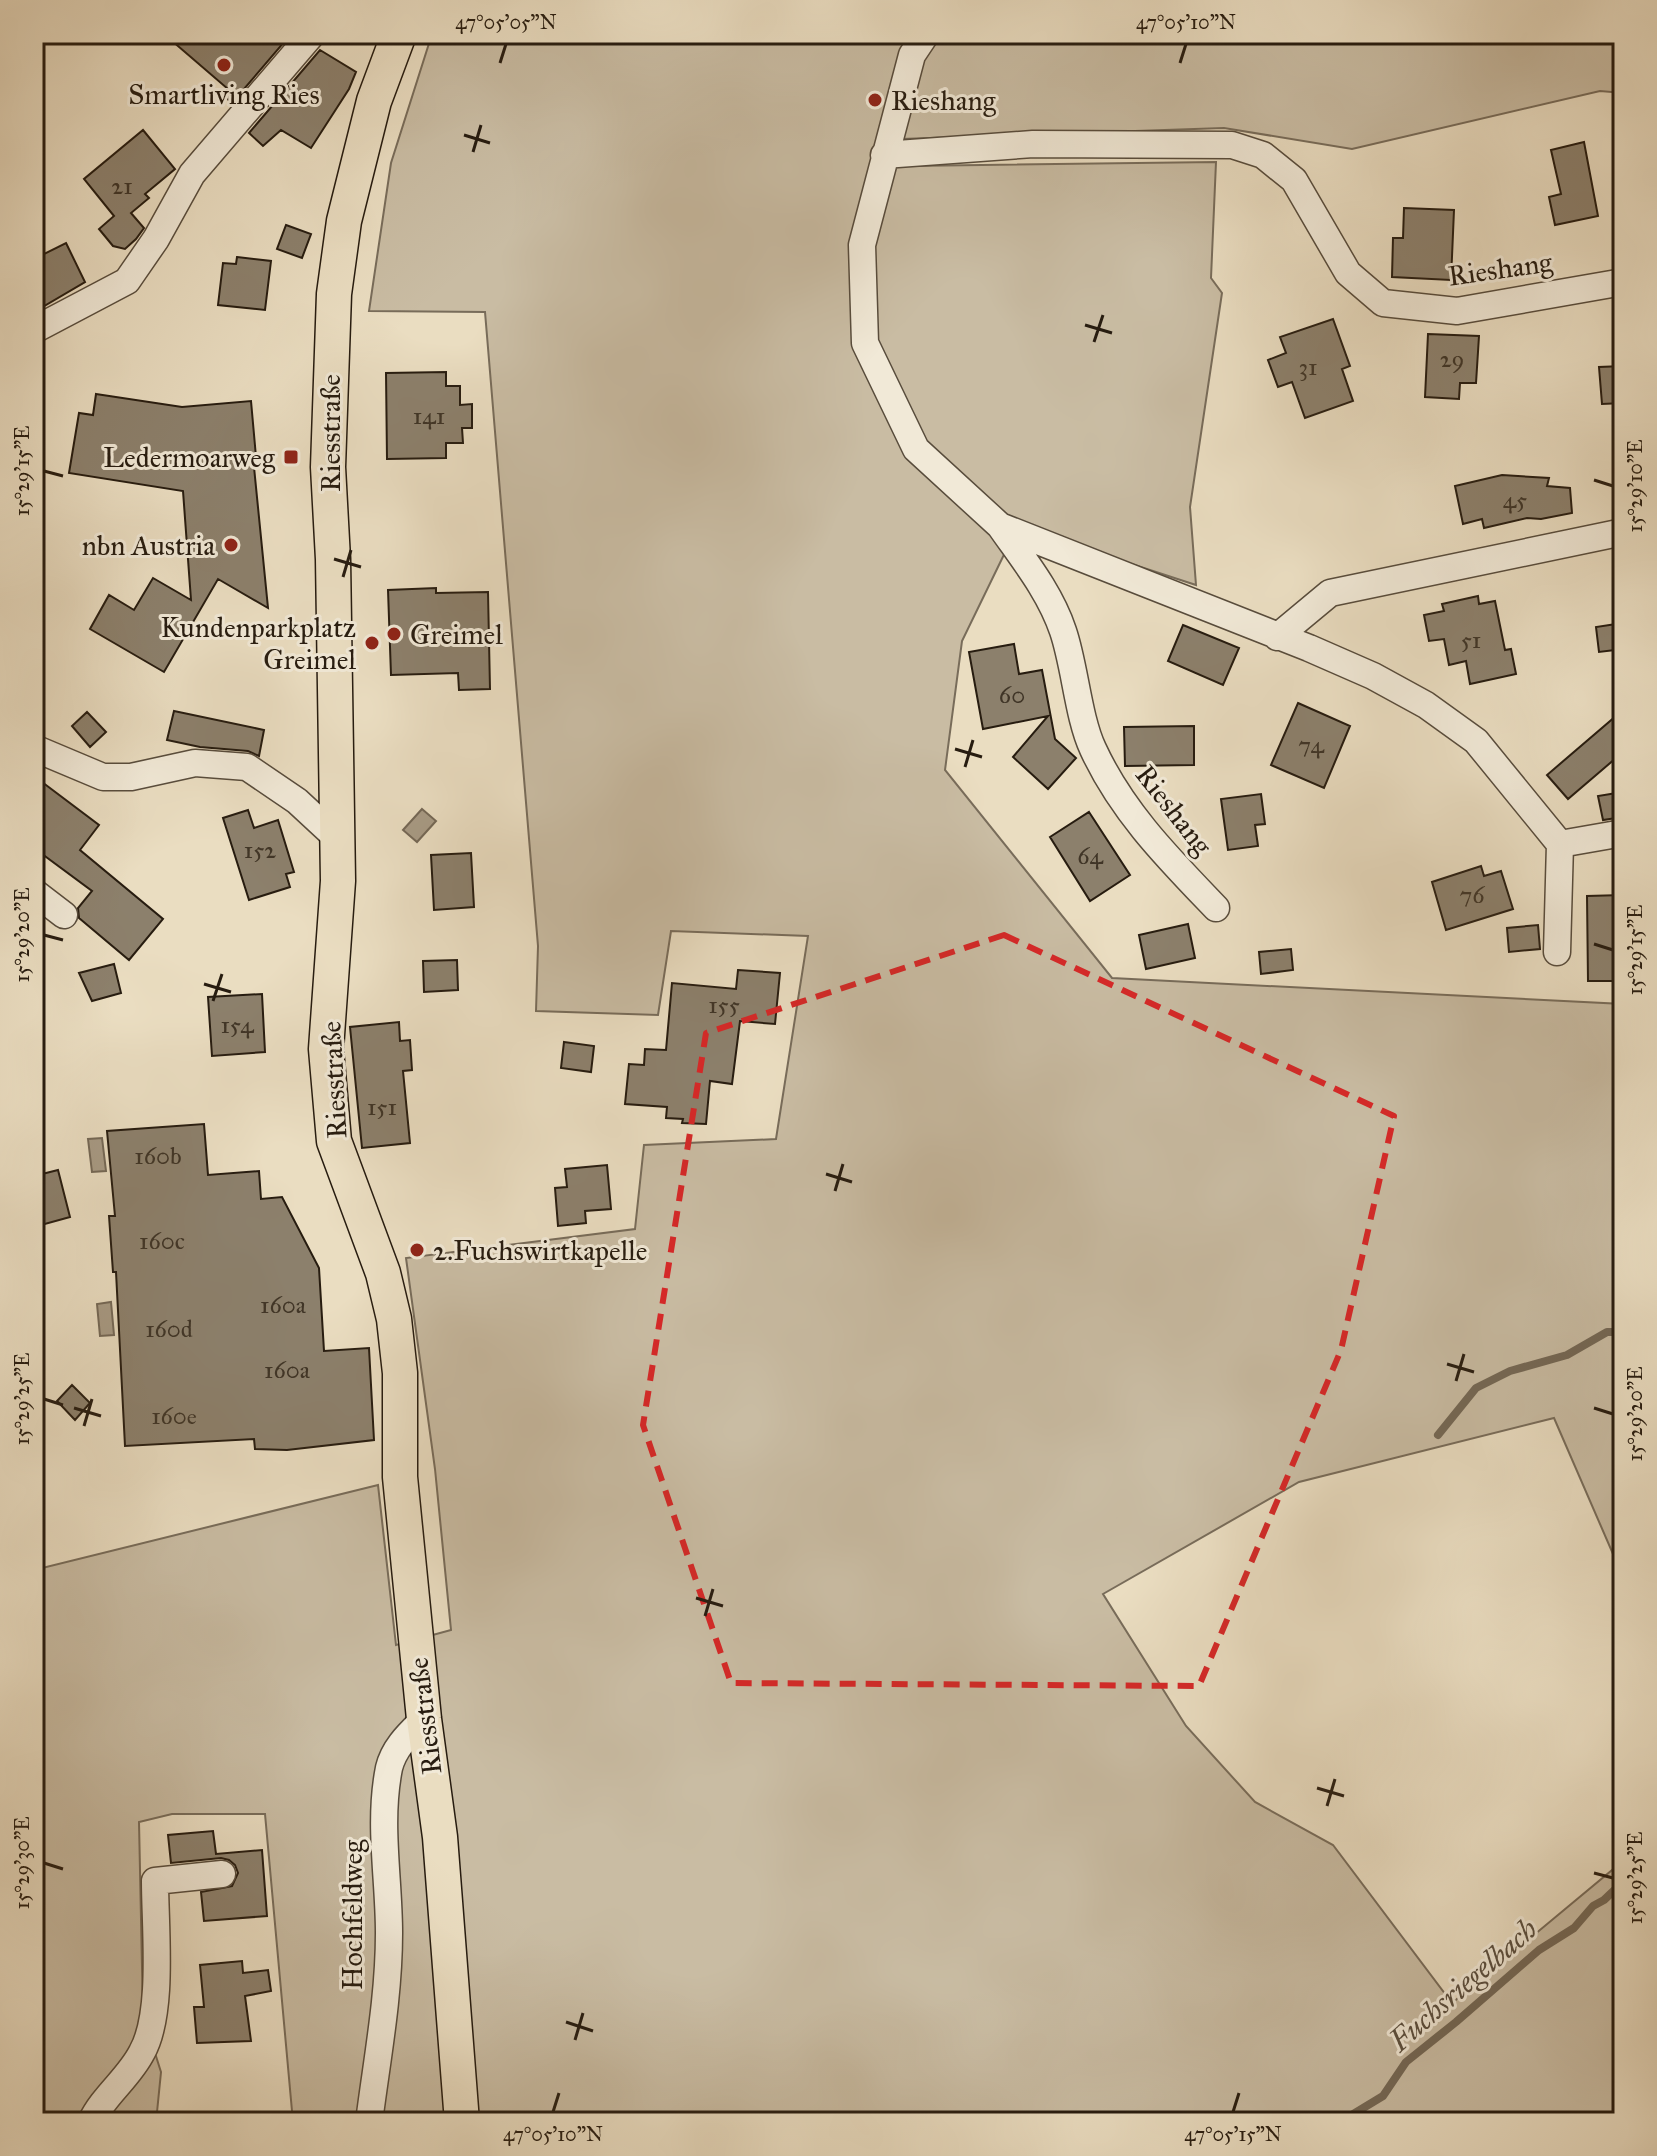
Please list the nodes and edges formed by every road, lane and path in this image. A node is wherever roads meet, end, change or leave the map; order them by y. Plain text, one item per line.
1 (312, 34) edge
2 (399, 34) edge
3 (926, 34) edge
4 (884, 155) junction
5 (1623, 282) edge
6 (34, 330) edge
7 (1000, 526) junction
8 (1623, 532) edge
9 (1277, 637) junction
10 (34, 748) edge
11 (1623, 833) edge
12 (338, 839) junction
13 (1560, 844) junction
14 (34, 892) edge
15 (1216, 908) dead end
16 (64, 915) dead end
17 (1557, 952) dead end
18 (424, 1719) junction
19 (222, 1874) dead end
20 (91, 2122) edge
21 (369, 2122) edge
22 (462, 2122) edge

1 - 6 street
2 - 12 main road, Riesstraße
3 - 4 street, Rieshang
4 - 5 street, Rieshang
4 - 7 street, Rieshang
7 - 9 street, Rieshang
7 - 15 street, Rieshang
8 - 9 street
9 - 13 street, Rieshang
10 - 12 street
11 - 13 street
12 - 18 main road, Riesstraße
13 - 17 street
14 - 16 street
18 - 21 street, Hochfeldweg
18 - 22 main road, Riesstraße
19 - 20 street

